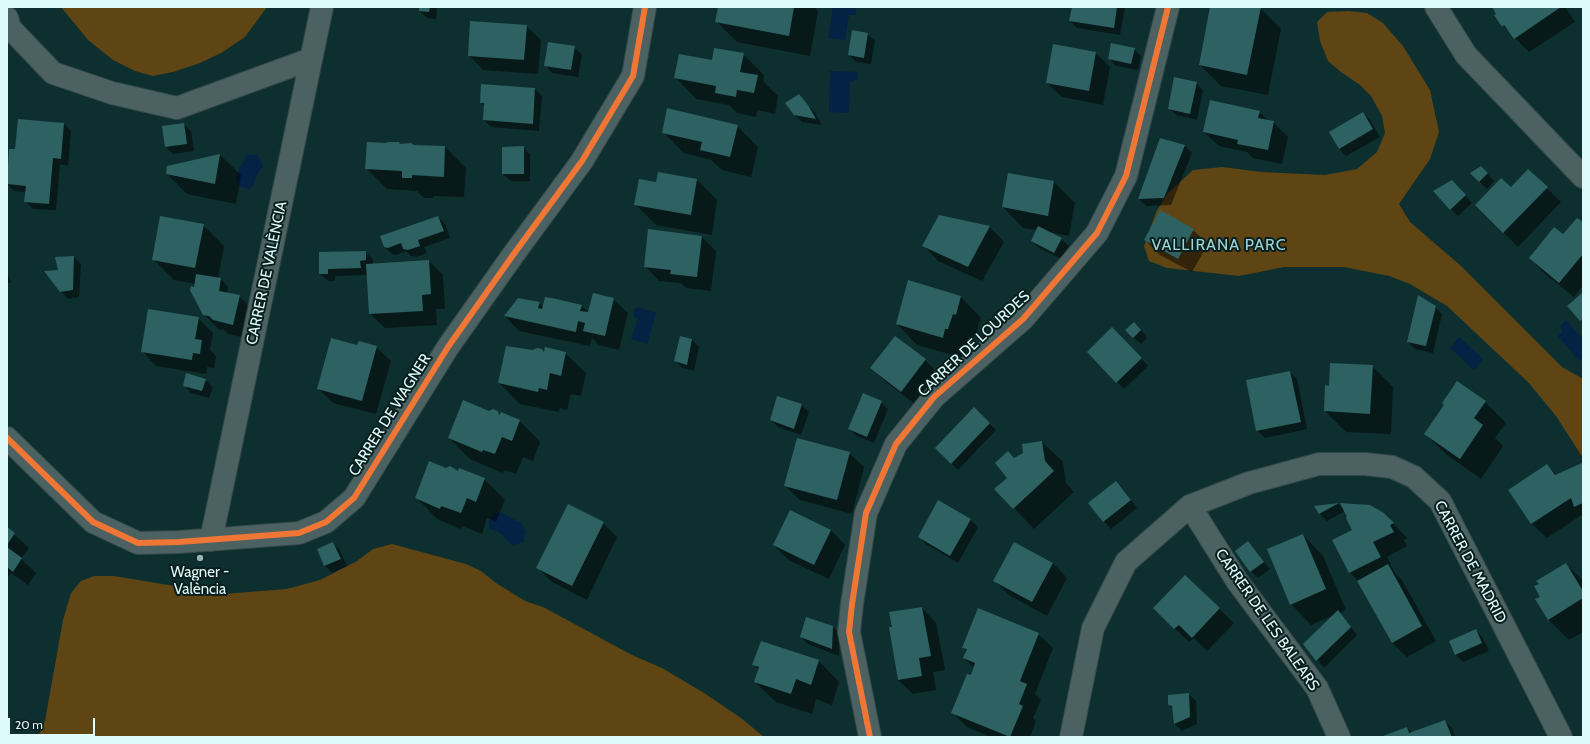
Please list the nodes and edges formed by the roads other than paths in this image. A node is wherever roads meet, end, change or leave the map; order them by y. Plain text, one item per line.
1 (322, 7) edge
2 (645, 7) edge
3 (1168, 7) edge
4 (1436, 7) edge
5 (7, 18) edge
6 (311, 59) junction
7 (1583, 177) edge
8 (7, 438) edge
9 (1190, 506) junction
10 (211, 540) junction
11 (870, 737) edge
12 (1071, 737) edge
13 (1339, 737) edge
14 (1561, 737) edge

1 - 6 street, CARRER DE VALÈNCIA
2 - 10 street, CARRER DE WAGNER
3 - 11 street, CARRER DE LOURDES
4 - 7 street
5 - 6 street
6 - 10 street, CARRER DE VALÈNCIA
8 - 10 street, CARRER DE WAGNER
9 - 12 street, CARRER DE MADRID
9 - 13 street, CARRER DE LES BALEARS
9 - 14 street, CARRER DE MADRID

